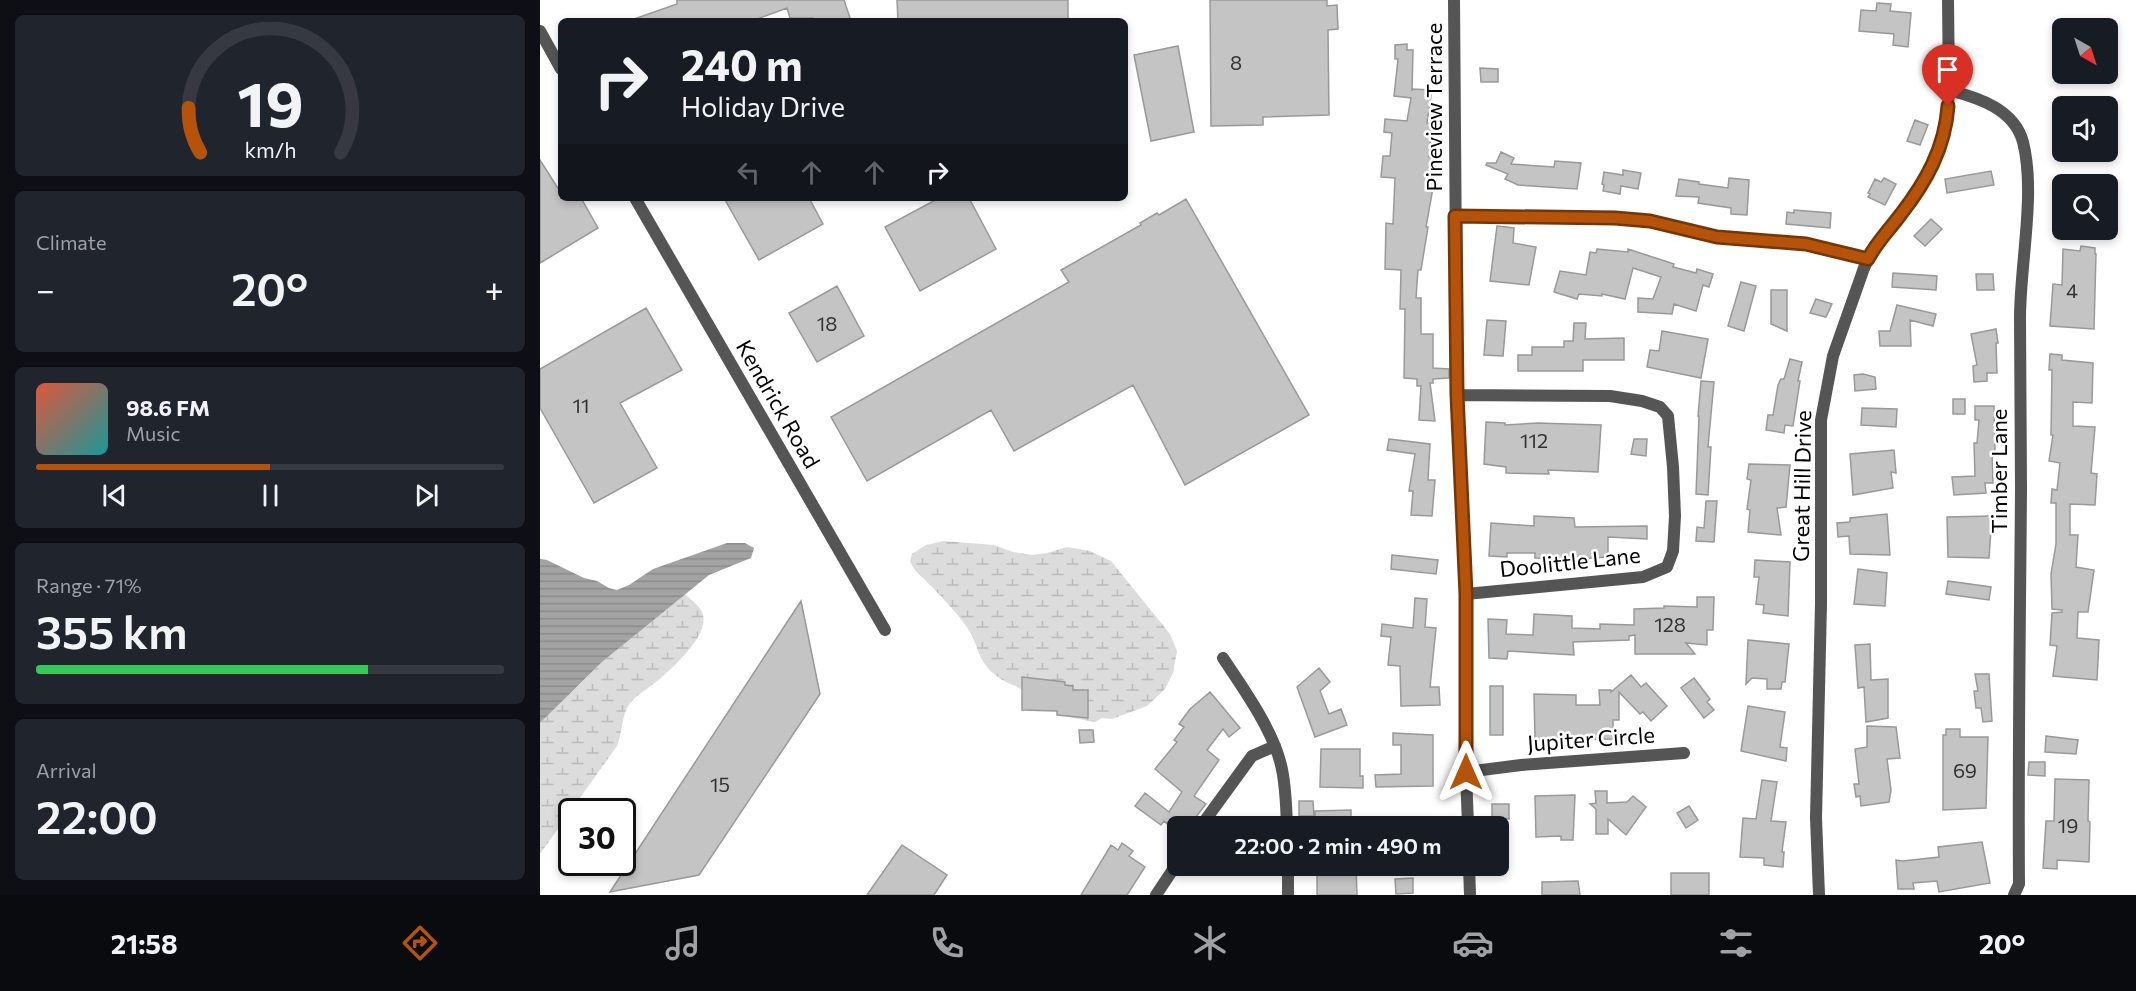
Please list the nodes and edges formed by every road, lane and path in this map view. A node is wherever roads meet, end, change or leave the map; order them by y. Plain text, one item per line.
1 (1454, 0) edge
2 (1948, 0) edge
3 (540, 31) edge
4 (558, 64) edge
5 (1949, 90) junction
6 (637, 201) edge
7 (1455, 216) junction
8 (1868, 259) junction
9 (1457, 395) junction
10 (1466, 594) junction
11 (885, 630) dead end
12 (1223, 658) dead end
13 (1275, 746) junction
14 (1684, 753) dead end
15 (1466, 772) junction
16 (1208, 816) edge
17 (1287, 816) edge
18 (1468, 816) edge
19 (1169, 876) edge
20 (1288, 876) edge
21 (1469, 876) edge
22 (1156, 895) edge
23 (1288, 895) edge
24 (1470, 895) edge
25 (1819, 895) edge
26 (2014, 895) edge

1 - 7 street, Pineview Terrace
2 - 5 street, Great Hill Drive
3 - 4 street
5 - 8 street, Great Hill Drive
5 - 26 street, Timber Lane
6 - 11 street, Kendrick Road
7 - 8 street
7 - 9 street, Pineview Terrace
8 - 25 street, Great Hill Drive
9 - 10 street, Pineview Terrace
9 - 10 street, Doolittle Lane
10 - 15 street, Pineview Terrace
12 - 13 street
13 - 16 street
13 - 17 street
14 - 15 street, Jupiter Circle
15 - 18 street, Pineview Terrace
19 - 22 street
20 - 23 street
21 - 24 street

